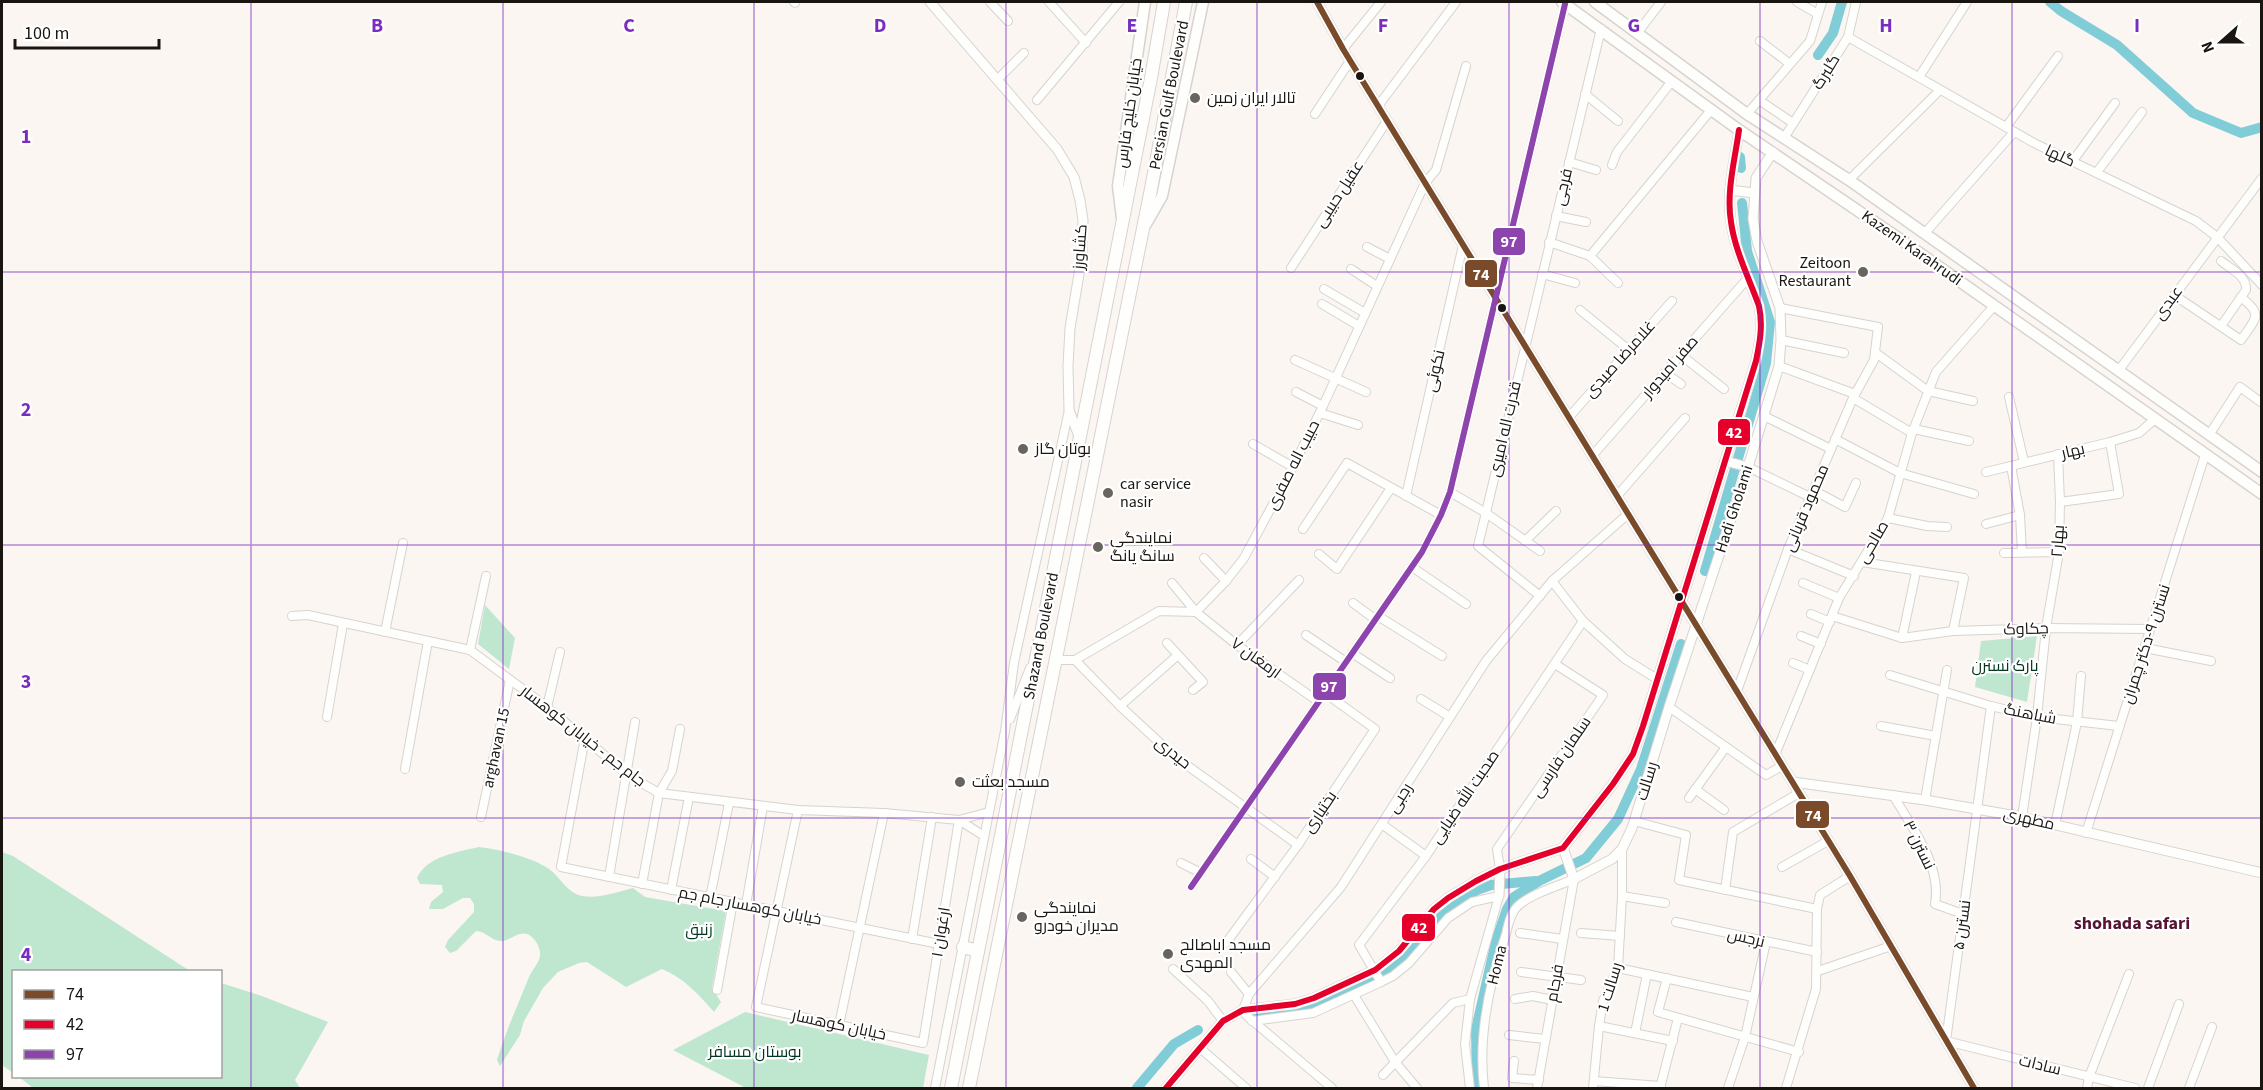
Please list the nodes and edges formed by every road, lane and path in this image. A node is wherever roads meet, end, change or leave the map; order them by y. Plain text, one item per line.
1 (930, 2) edge
2 (990, 2) edge
3 (1049, 2) edge
4 (1119, 2) edge
5 (1145, 2) edge
6 (1164, 2) edge
7 (1186, 2) edge
8 (1203, 2) edge
9 (1317, 2) edge
10 (1381, 2) edge
11 (1456, 2) edge
12 (1661, 2) edge
13 (1797, 2) edge
14 (1822, 2) edge
15 (1856, 2) edge
16 (1967, 2) edge
17 (1563, 3) edge
18 (1602, 3) edge
19 (1818, 14) junction
20 (1008, 21) dead end
21 (1601, 29) junction
22 (1638, 32) junction
23 (1848, 37) junction
24 (1760, 41) dead end
25 (1086, 43) junction
26 (1343, 50) junction
27 (1024, 53) dead end
28 (2058, 56) dead end
29 (1350, 61) junction
30 (1790, 64) junction
31 (1466, 66) dead end
32 (1918, 77) junction
33 (997, 80) junction
34 (1672, 81) junction
35 (1940, 90) junction
36 (1585, 94) junction
37 (1037, 100) dead end
38 (1759, 100) junction
39 (2115, 103) dead end
40 (1378, 106) junction
41 (1711, 110) junction
42 (2142, 112) dead end
43 (1316, 114) dead end
44 (1747, 114) junction
45 (1387, 121) junction
46 (1618, 121) dead end
47 (1793, 123) junction
48 (2006, 127) junction
49 (1739, 130) junction
50 (2014, 132) junction
51 (1784, 138) junction
52 (1773, 152) junction
53 (1569, 162) junction
54 (2072, 162) junction
55 (1612, 165) dead end
56 (1596, 170) dead end
57 (2097, 172) junction
58 (2262, 178) edge
59 (1849, 180) junction
60 (1425, 183) junction
61 (1130, 184) joint
62 (1151, 189) joint
63 (1730, 190) junction
64 (1754, 193) junction
65 (1556, 216) junction
66 (1586, 222) dead end
67 (1122, 224) junction
68 (1913, 225) junction
69 (1143, 230) junction
70 (1925, 233) junction
71 (2217, 237) junction
72 (1901, 240) junction
73 (1550, 243) junction
74 (1463, 245) junction
75 (1367, 248) dead end
76 (1590, 256) junction
77 (1390, 259) junction
78 (2221, 261) dead end
79 (1291, 268) dead end
80 (1350, 269) dead end
81 (1542, 274) junction
82 (1748, 278) junction
83 (2260, 280) edge
84 (1575, 283) dead end
85 (1618, 283) dead end
86 (1377, 286) junction
87 (1324, 289) dead end
88 (2174, 295) junction
89 (1495, 297) junction
90 (2241, 297) junction
91 (1672, 301) dead end
92 (1322, 304) dead end
93 (1994, 306) junction
94 (1780, 308) junction
95 (1580, 310) dead end
96 (1365, 313) junction
97 (1359, 326) junction
98 (2221, 326) junction
99 (1781, 340) junction
100 (1525, 346) junction
101 (1629, 350) junction
102 (1844, 353) dead end
103 (1876, 353) junction
104 (1681, 355) junction
105 (1295, 360) dead end
106 (1779, 366) junction
107 (2119, 370) junction
108 (1665, 373) junction
109 (1335, 379) junction
110 (1681, 384) dead end
111 (1724, 389) dead end
112 (1928, 391) junction
113 (1296, 392) dead end
114 (1366, 392) dead end
115 (1854, 396) junction
116 (2010, 397) dead end
117 (1973, 401) dead end
118 (2262, 403) edge
119 (1069, 410) junction
120 (1321, 410) junction
121 (1764, 416) junction
122 (1569, 417) junction
123 (1685, 418) dead end
124 (2155, 419) junction
125 (1358, 425) dead end
126 (1913, 431) junction
127 (2209, 435) junction
128 (1080, 439) junction
129 (1835, 439) junction
130 (1969, 441) dead end
131 (2110, 442) junction
132 (1252, 444) dead end
133 (1831, 449) junction
134 (2058, 454) junction
135 (2205, 455) junction
136 (1593, 456) junction
137 (1725, 461) junction
138 (2024, 462) junction
139 (2011, 466) junction
140 (1293, 467) junction
141 (1748, 467) junction
142 (1986, 472) dead end
143 (2262, 472) edge
144 (1900, 473) junction
145 (1856, 483) dead end
146 (1391, 488) junction
147 (1450, 492) junction
148 (1812, 493) junction
149 (1974, 494) dead end
150 (2262, 494) edge
151 (1406, 496) junction
152 (1617, 496) junction
153 (2060, 502) junction
154 (1556, 511) dead end
155 (1486, 513) junction
156 (1628, 514) junction
157 (1442, 515) junction
158 (2020, 515) junction
159 (1888, 518) junction
160 (1986, 524) dead end
161 (1947, 527) dead end
162 (1303, 529) dead end
163 (1525, 541) junction
164 (404, 543) dead end
165 (1788, 549) junction
166 (1540, 551) dead end
167 (2022, 552) junction
168 (2059, 552) junction
169 (2004, 553) dead end
170 (1319, 554) dead end
171 (1204, 558) dead end
172 (1863, 562) junction
173 (1412, 567) junction
174 (1916, 572) junction
175 (486, 576) dead end
176 (1854, 576) junction
177 (1299, 580) dead end
178 (1226, 581) junction
179 (1552, 581) junction
180 (1172, 583) dead end
181 (1803, 584) dead end
182 (1539, 596) junction
183 (1839, 598) junction
184 (1681, 600) junction
185 (1353, 603) dead end
186 (1466, 604) dead end
187 (1196, 612) junction
188 (1810, 614) dead end
189 (292, 616) dead end
190 (1377, 618) junction
191 (1831, 619) junction
192 (1583, 621) junction
193 (343, 624) junction
194 (1696, 625) junction
195 (2046, 628) junction
196 (2150, 629) junction
197 (1953, 631) junction
198 (386, 632) junction
199 (1306, 635) dead end
200 (1801, 636) dead end
201 (1902, 638) junction
202 (428, 641) junction
203 (1040, 641) junction
204 (1167, 643) dead end
205 (1237, 645) junction
206 (1821, 645) junction
207 (2145, 648) junction
208 (470, 650) junction
209 (560, 652) dead end
210 (1352, 653) junction
211 (1178, 655) junction
212 (1442, 656) dead end
213 (1055, 660) junction
214 (1075, 660) junction
215 (1346, 662) junction
216 (2211, 662) dead end
217 (1793, 663) dead end
218 (1555, 664) junction
219 (1810, 670) junction
220 (1947, 670) dead end
221 (1890, 675) dead end
222 (2081, 676) dead end
223 (1390, 678) dead end
224 (1657, 679) junction
225 (510, 680) junction
226 (1193, 690) dead end
227 (1944, 690) junction
228 (1737, 691) junction
229 (1325, 693) junction
230 (1421, 699) dead end
231 (1319, 702) junction
232 (547, 706) junction
233 (1120, 706) junction
234 (1991, 706) junction
235 (1669, 707) junction
236 (327, 717) dead end
237 (1450, 717) junction
238 (2037, 717) junction
239 (635, 722) dead end
240 (2077, 722) junction
241 (1881, 726) dead end
242 (2120, 726) junction
243 (680, 729) dead end
244 (1005, 731) junction
245 (1936, 736) junction
246 (585, 738) junction
247 (1726, 747) junction
248 (1775, 754) junction
249 (1782, 766) junction
250 (405, 769) dead end
251 (627, 775) junction
252 (1793, 782) junction
253 (1695, 789) junction
254 (1799, 792) junction
255 (659, 793) junction
256 (1893, 795) junction
257 (689, 797) junction
258 (1689, 798) dead end
259 (1925, 800) junction
260 (729, 802) junction
261 (763, 807) junction
262 (1245, 808) junction
263 (1977, 809) junction
264 (798, 810) junction
265 (1724, 810) dead end
266 (989, 812) junction
267 (884, 813) junction
268 (481, 817) dead end
269 (932, 817) junction
270 (2022, 817) junction
271 (959, 820) junction
272 (1634, 821) junction
273 (1383, 825) junction
274 (2055, 825) junction
275 (2086, 833) junction
276 (984, 836) junction
277 (1828, 841) junction
278 (1298, 845) junction
279 (1563, 848) junction
280 (1622, 849) junction
281 (1426, 856) junction
282 (1251, 859) dead end
283 (1181, 863) dead end
284 (1782, 867) dead end
285 (1500, 869) junction
286 (1201, 873) junction
287 (2262, 873) edge
288 (1850, 876) junction
289 (609, 877) junction
290 (1275, 877) junction
291 (1574, 879) junction
292 (642, 884) junction
293 (1191, 887) dead end
294 (671, 890) junction
295 (1725, 890) junction
296 (1499, 896) junction
297 (1622, 896) junction
298 (710, 898) junction
299 (733, 902) junction
300 (1665, 903) dead end
301 (746, 905) junction
302 (1817, 909) junction
303 (776, 911) junction
304 (1963, 914) junction
305 (1676, 922) dead end
306 (861, 928) junction
307 (1520, 933) dead end
308 (1581, 933) dead end
309 (1620, 936) junction
310 (912, 939) junction
311 (1562, 939) junction
312 (1766, 942) junction
313 (1226, 943) dead end
314 (939, 944) junction
315 (1891, 946) junction
316 (963, 947) junction
317 (978, 951) junction
318 (1817, 952) junction
319 (1618, 968) junction
320 (1173, 969) dead end
321 (1375, 970) junction
322 (1818, 971) junction
323 (1231, 972) dead end
324 (1521, 972) dead end
325 (1647, 974) junction
326 (2129, 974) dead end
327 (1555, 978) junction
328 (1667, 978) junction
329 (1581, 980) dead end
330 (1381, 982) junction
331 (717, 990) dead end
332 (1249, 994) junction
333 (1354, 994) junction
334 (1753, 997) junction
335 (1470, 999) junction
336 (1515, 999) dead end
337 (1552, 1000) junction
338 (2179, 1004) dead end
339 (1243, 1010) junction
340 (1678, 1018) junction
341 (1223, 1021) junction
342 (1252, 1021) junction
343 (839, 1025) junction
344 (1599, 1026) junction
345 (2212, 1027) dead end
346 (1635, 1034) junction
347 (1509, 1035) dead end
348 (1745, 1037) junction
349 (1545, 1039) junction
350 (1672, 1041) junction
351 (1946, 1041) junction
352 (923, 1043) joint
353 (1200, 1048) junction
354 (1799, 1052) junction
355 (1514, 1061) dead end
356 (1395, 1062) junction
357 (1383, 1075) dead end
358 (2089, 1077) junction
359 (1539, 1080) junction
360 (1594, 1085) edge
361 (1661, 1087) edge
362 (1168, 1088) edge
363 (935, 1089) edge
364 (951, 1089) edge
365 (969, 1089) edge
366 (1246, 1089) edge
367 (1332, 1089) edge
368 (1417, 1089) edge
369 (1470, 1089) edge
370 (1484, 1089) edge
371 (1538, 1089) edge
372 (1728, 1089) edge
373 (1786, 1089) edge
374 (1974, 1089) edge
375 (2087, 1089) edge
376 (2134, 1089) edge
377 (2148, 1089) edge
378 (2189, 1089) edge

1 - 33 street, کشاورز
2 - 20 street
3 - 25 street
4 - 25 street
5 - 67 main road, خیابان خلیج فارس
6 - 61 highway, Persian Gulf Boulevard
7 - 62 highway, Persian Gulf Boulevard
8 - 69 main road
9 - 26 street
10 - 26 street
11 - 40 street
12 - 22 street
13 - 19 street
14 - 19 street
15 - 23 street, گلبرگ
16 - 32 street
17 - 21 main road, Kazemi Karahrudi
17 - 89 street
18 - 22 main road, Kazemi Karahrudi
19 - 30 street
21 - 34 main road, Kazemi Karahrudi
21 - 36 street, فرجی
22 - 44 main road, Kazemi Karahrudi
23 - 32 street, گلها
23 - 47 street, گلبرگ
24 - 30 street
25 - 37 street
26 - 29 street
27 - 33 street
28 - 48 street
29 - 40 street
29 - 43 street
30 - 38 street
31 - 60 street, حبیب اله صفری
32 - 35 street, گلها
33 - 119 street, کشاورز
34 - 41 main road, Kazemi Karahrudi
34 - 55 street
35 - 48 street, گلها
35 - 59 street
36 - 46 street
36 - 53 street, فرجی
38 - 44 street
38 - 47 street
39 - 54 street
40 - 45 street
41 - 49 main road, Kazemi Karahrudi
41 - 76 street
42 - 57 street
44 - 51 main road, Kazemi Karahrudi
45 - 60 street
45 - 79 street, عقیل حبیبی
47 - 51 street, گلبرگ
48 - 50 street, گلها
49 - 52 main road, Kazemi Karahrudi
49 - 63 street, Hadi Gholami
50 - 54 street, گلها
50 - 70 street
51 - 59 main road, Kazemi Karahrudi
52 - 64 street, Hadi Gholami
52 - 72 main road, Kazemi Karahrudi
53 - 56 street
53 - 65 street, فرجی
54 - 57 street, گلها
57 - 71 street, گلها
58 - 71 street, عبدی
59 - 68 main road, Kazemi Karahrudi
60 - 74 street
60 - 77 street, حبیب اله صفری
61 - 67 highway, Shazand Boulevard
62 - 69 highway, Shazand Boulevard
63 - 64 street
63 - 82 street, Hadi Gholami
64 - 94 street, Hadi Gholami
65 - 66 street
65 - 73 street, فرجی
67 - 128 highway, Shazand Boulevard
68 - 70 main road, Kazemi Karahrudi
68 - 72 main road
69 - 213 highway, Shazand Boulevard
70 - 107 main road, Kazemi Karahrudi
71 - 83 street, گلها
71 - 88 street, عبدی
72 - 93 main road, Kazemi Karahrudi
73 - 76 street
73 - 81 street, فرجی
74 - 89 street
74 - 151 street, نکوئی
75 - 77 street
76 - 85 street
77 - 86 street, حبیب اله صفری
78 - 90 street
80 - 86 street
81 - 84 street
81 - 100 street, فرجی
82 - 104 street, صفر امیدوار
82 - 137 street, Hadi Gholami
86 - 96 street, حبیب اله صفری
87 - 96 street
88 - 98 street
88 - 107 street, عبدی
89 - 100 street
89 - 147 street
90 - 98 street
90 - 98 street
91 - 101 street, غلامرضا صیدی
92 - 97 street
93 - 112 street, صالحی
93 - 124 main road, Kazemi Karahrudi
94 - 99 street, Hadi Gholami
94 - 103 street, محمود قربانی
95 - 101 street
96 - 97 street, حبیب اله صفری
97 - 109 street, حبیب اله صفری
99 - 102 street
99 - 106 street, Hadi Gholami
100 - 122 street
100 - 155 street, قدرت اله امیری
101 - 122 street, غلامرضا صیدی
103 - 112 street
103 - 115 street, محمود قربانی
104 - 108 street, صفر امیدوار
104 - 111 street
105 - 109 street
106 - 115 street
106 - 121 street, Hadi Gholami
107 - 127 main road, Kazemi Karahrudi
108 - 110 street
108 - 136 street, صفر امیدوار
109 - 114 street
109 - 120 street, حبیب اله صفری
112 - 117 street
112 - 126 street, صالحی
113 - 120 street
115 - 126 street
115 - 129 street, محمود قربانی
116 - 138 street
118 - 127 street
119 - 128 street, کشاورز
119 - 244 street
120 - 125 street
120 - 140 street, حبیب اله صفری
121 - 133 street
121 - 141 street, Hadi Gholami
122 - 136 street
123 - 152 street
124 - 131 street, بهار
124 - 135 main road, Kazemi Karahrudi
126 - 130 street
126 - 144 street, صالحی
127 - 143 main road, Kazemi Karahrudi
128 - 203 highway, Shazand Boulevard
129 - 133 street, محمود قربانی
129 - 144 street
131 - 134 street, بهار
131 - 153 street
132 - 140 street
133 - 148 street, محمود قربانی
134 - 138 street, بهار
134 - 153 street, بهار۲
135 - 150 main road, Kazemi Karahrudi
135 - 196 street, نسترن ۹-دکتر چمران
136 - 152 street
137 - 141 street
137 - 184 street, Hadi Gholami
138 - 139 street, بهار
139 - 142 street, بهار
139 - 158 street
140 - 178 street, حبیب اله صفری
141 - 148 street
141 - 194 street, Hadi Gholami
144 - 149 street
144 - 159 street, صالحی
145 - 148 street
146 - 151 street
146 - 162 street
146 - 170 street
147 - 155 street
147 - 157 street
148 - 165 street, محمود قربانی
151 - 157 street
152 - 156 street
153 - 168 street, بهار۲
154 - 163 street
155 - 163 street
155 - 182 street, قدرت اله امیری
156 - 179 street, رجبی
156 - 184 street
157 - 173 street
158 - 160 street
158 - 167 street
159 - 161 street
159 - 172 street, صالحی
163 - 166 street
164 - 198 street
165 - 176 street
165 - 228 street, محمود قربانی
167 - 168 street
167 - 169 street
168 - 195 street, بهار۲
171 - 178 street
172 - 174 street
172 - 176 street, صالحی
173 - 186 street
173 - 190 street
174 - 197 street
174 - 201 street
175 - 208 street
176 - 183 street, صالحی
177 - 205 street
178 - 187 street, حبیب اله صفری
179 - 182 street, رجبی
179 - 192 street
180 - 187 street, ارمغان ۷
181 - 183 street
182 - 237 street, رجبی
183 - 191 street, صالحی
184 - 194 street
184 - 224 street, رسالت
185 - 190 street
187 - 205 street, ارمغان ۷
187 - 214 street
188 - 191 street
189 - 193 street, جام جم - خیابان کوهسار
190 - 210 street
190 - 212 street
191 - 201 street
191 - 206 street, صالحی
192 - 218 street, صحبت الله ضیایی
192 - 224 street
193 - 198 street, جام جم - خیابان کوهسار
193 - 236 street
194 - 228 street
194 - 235 street, رسالت
195 - 196 street, چکاوک
195 - 197 street, چکاوک
195 - 238 street, بهار۲
196 - 207 street, نسترن ۹-دکتر چمران
197 - 201 street, چکاوک
198 - 202 street, جام جم - خیابان کوهسار
199 - 215 street
200 - 206 street
202 - 208 street, جام جم - خیابان کوهسار
202 - 250 street
203 - 244 street
203 - 317 highway, Shazand Boulevard
204 - 211 street
205 - 231 street, ارمغان ۷
206 - 219 street, صالحی
207 - 216 street
207 - 242 street, نسترن ۹-دکتر چمران
208 - 225 street, جام جم - خیابان کوهسار
209 - 232 street
210 - 215 street
210 - 223 street
211 - 226 street
211 - 233 street
213 - 214 street
213 - 365 highway, Shazand Boulevard
214 - 233 street, حیدری
215 - 229 street
217 - 219 street
218 - 281 street, صحبت الله ضیایی
218 - 285 street, سلمان فارسی
219 - 248 street, صالحی
220 - 227 street
221 - 227 street, شباهنگ
222 - 240 street
224 - 279 street, رسالت
225 - 232 street, جام جم - خیابان کوهسار
225 - 268 street, arghavan 15
227 - 234 street, شباهنگ
227 - 245 street
228 - 248 street
229 - 231 street
229 - 278 street, بختیاری
230 - 237 street
231 - 262 street
232 - 246 street, جام جم - خیابان کوهسار
233 - 262 street, حیدری
234 - 238 street, شباهنگ
234 - 263 street, نسترن ۵
235 - 247 street
235 - 272 street, رسالت
237 - 273 street, رجبی
238 - 240 street, شباهنگ
238 - 270 street, بهار۲
239 - 251 street
240 - 242 street, شباهنگ
240 - 274 street
241 - 245 street
242 - 275 street, نسترن ۹-دکتر چمران
243 - 255 street
244 - 266 street
245 - 259 street
246 - 251 street, جام جم - خیابان کوهسار
246 - 289 street, خیابان کوهسار جام جم
247 - 249 street
247 - 253 street
248 - 249 street
249 - 252 street
251 - 255 street, جام جم - خیابان کوهسار
251 - 289 street
252 - 254 street
252 - 256 street, مطهری
253 - 258 street
253 - 265 street
254 - 277 street
254 - 295 street
255 - 257 street, جام جم - خیابان کوهسار
255 - 292 street
256 - 259 street, مطهری
256 - 304 street, نسترن ۳
257 - 260 street, جام جم - خیابان کوهسار
257 - 294 street
259 - 263 street, مطهری
260 - 261 street, جام جم - خیابان کوهسار
260 - 298 street
261 - 264 street, جام جم - خیابان کوهسار
261 - 301 street
262 - 278 street, حیدری
262 - 286 street
263 - 270 street, مطهری
263 - 304 street, نسترن ۵
264 - 267 street, جام جم - خیابان کوهسار
264 - 303 street
266 - 271 street
266 - 276 street
267 - 269 street, جام جم - خیابان کوهسار
267 - 306 street
269 - 271 street, جام جم - خیابان کوهسار
269 - 310 street
270 - 274 street, مطهری
271 - 276 street
271 - 314 street, ارغوان ۱
272 - 280 street, رسالت
272 - 295 street
273 - 281 street
273 - 332 street, رجبی
274 - 275 street, مطهری
275 - 287 street, مطهری
276 - 316 street
277 - 284 street
277 - 288 street
278 - 290 street, بختیاری
279 - 285 street
279 - 291 street
280 - 291 street
280 - 297 street, رسالت 1
281 - 321 street, صحبت الله ضیایی
282 - 290 street
283 - 286 street
285 - 296 street
285 - 321 street
286 - 293 street
288 - 302 street
288 - 315 street
289 - 292 street, خیابان کوهسار جام جم
290 - 313 street, بختیاری
291 - 311 street, فرجام
291 - 370 street, Homa
292 - 294 street, خیابان کوهسار جام جم
294 - 298 street, خیابان کوهسار جام جم
295 - 302 street
296 - 330 street
296 - 335 street, Homa
297 - 300 street
297 - 309 street, رسالت 1
298 - 299 street, خیابان کوهسار جام جم
299 - 301 street, خیابان کوهسار جام جم
299 - 331 street
301 - 303 street, خیابان کوهسار جام جم
302 - 318 street
303 - 306 street, خیابان کوهسار جام جم
303 - 343 street, خیابان کوهسار
304 - 351 street, نسترن ۵
305 - 312 street, نرجس
306 - 310 street, خیابان کوهسار جام جم
306 - 343 street
307 - 311 street
308 - 309 street
309 - 319 street, رسالت 1
310 - 314 street, خیابان کوهسار جام جم
311 - 327 street, فرجام
312 - 318 street, نرجس
312 - 334 street
314 - 352 street, ارغوان ۱
315 - 322 street
315 - 351 street
316 - 317 highway
316 - 363 street
317 - 364 highway, Shazand Boulevard
318 - 322 street
319 - 325 street
319 - 344 street, رسالت 1
320 - 341 street
321 - 330 street
321 - 339 street
322 - 354 street
323 - 332 street
324 - 327 street
325 - 328 street
325 - 346 street
326 - 358 street
327 - 329 street
327 - 337 street, فرجام
328 - 334 street
328 - 340 street
330 - 333 street
332 - 339 street, رجبی
333 - 342 street
333 - 356 street
334 - 348 street
335 - 356 street
335 - 369 street, Homa
336 - 337 street
337 - 349 street, فرجام
338 - 377 street
339 - 341 street
339 - 342 street
340 - 348 street
340 - 350 street
341 - 353 street
342 - 367 street
343 - 352 street, خیابان کوهسار
344 - 346 street
344 - 360 street, رسالت 1
345 - 378 street
346 - 350 street
347 - 349 street
348 - 354 street
348 - 372 street
349 - 359 street, فرجام
350 - 361 street
351 - 358 street, سادات
351 - 374 street
353 - 362 street
353 - 366 street
354 - 373 street
355 - 359 street
356 - 357 street
356 - 368 street
358 - 375 street
358 - 376 street, سادات
359 - 371 street, فرجام
360 - 361 street

